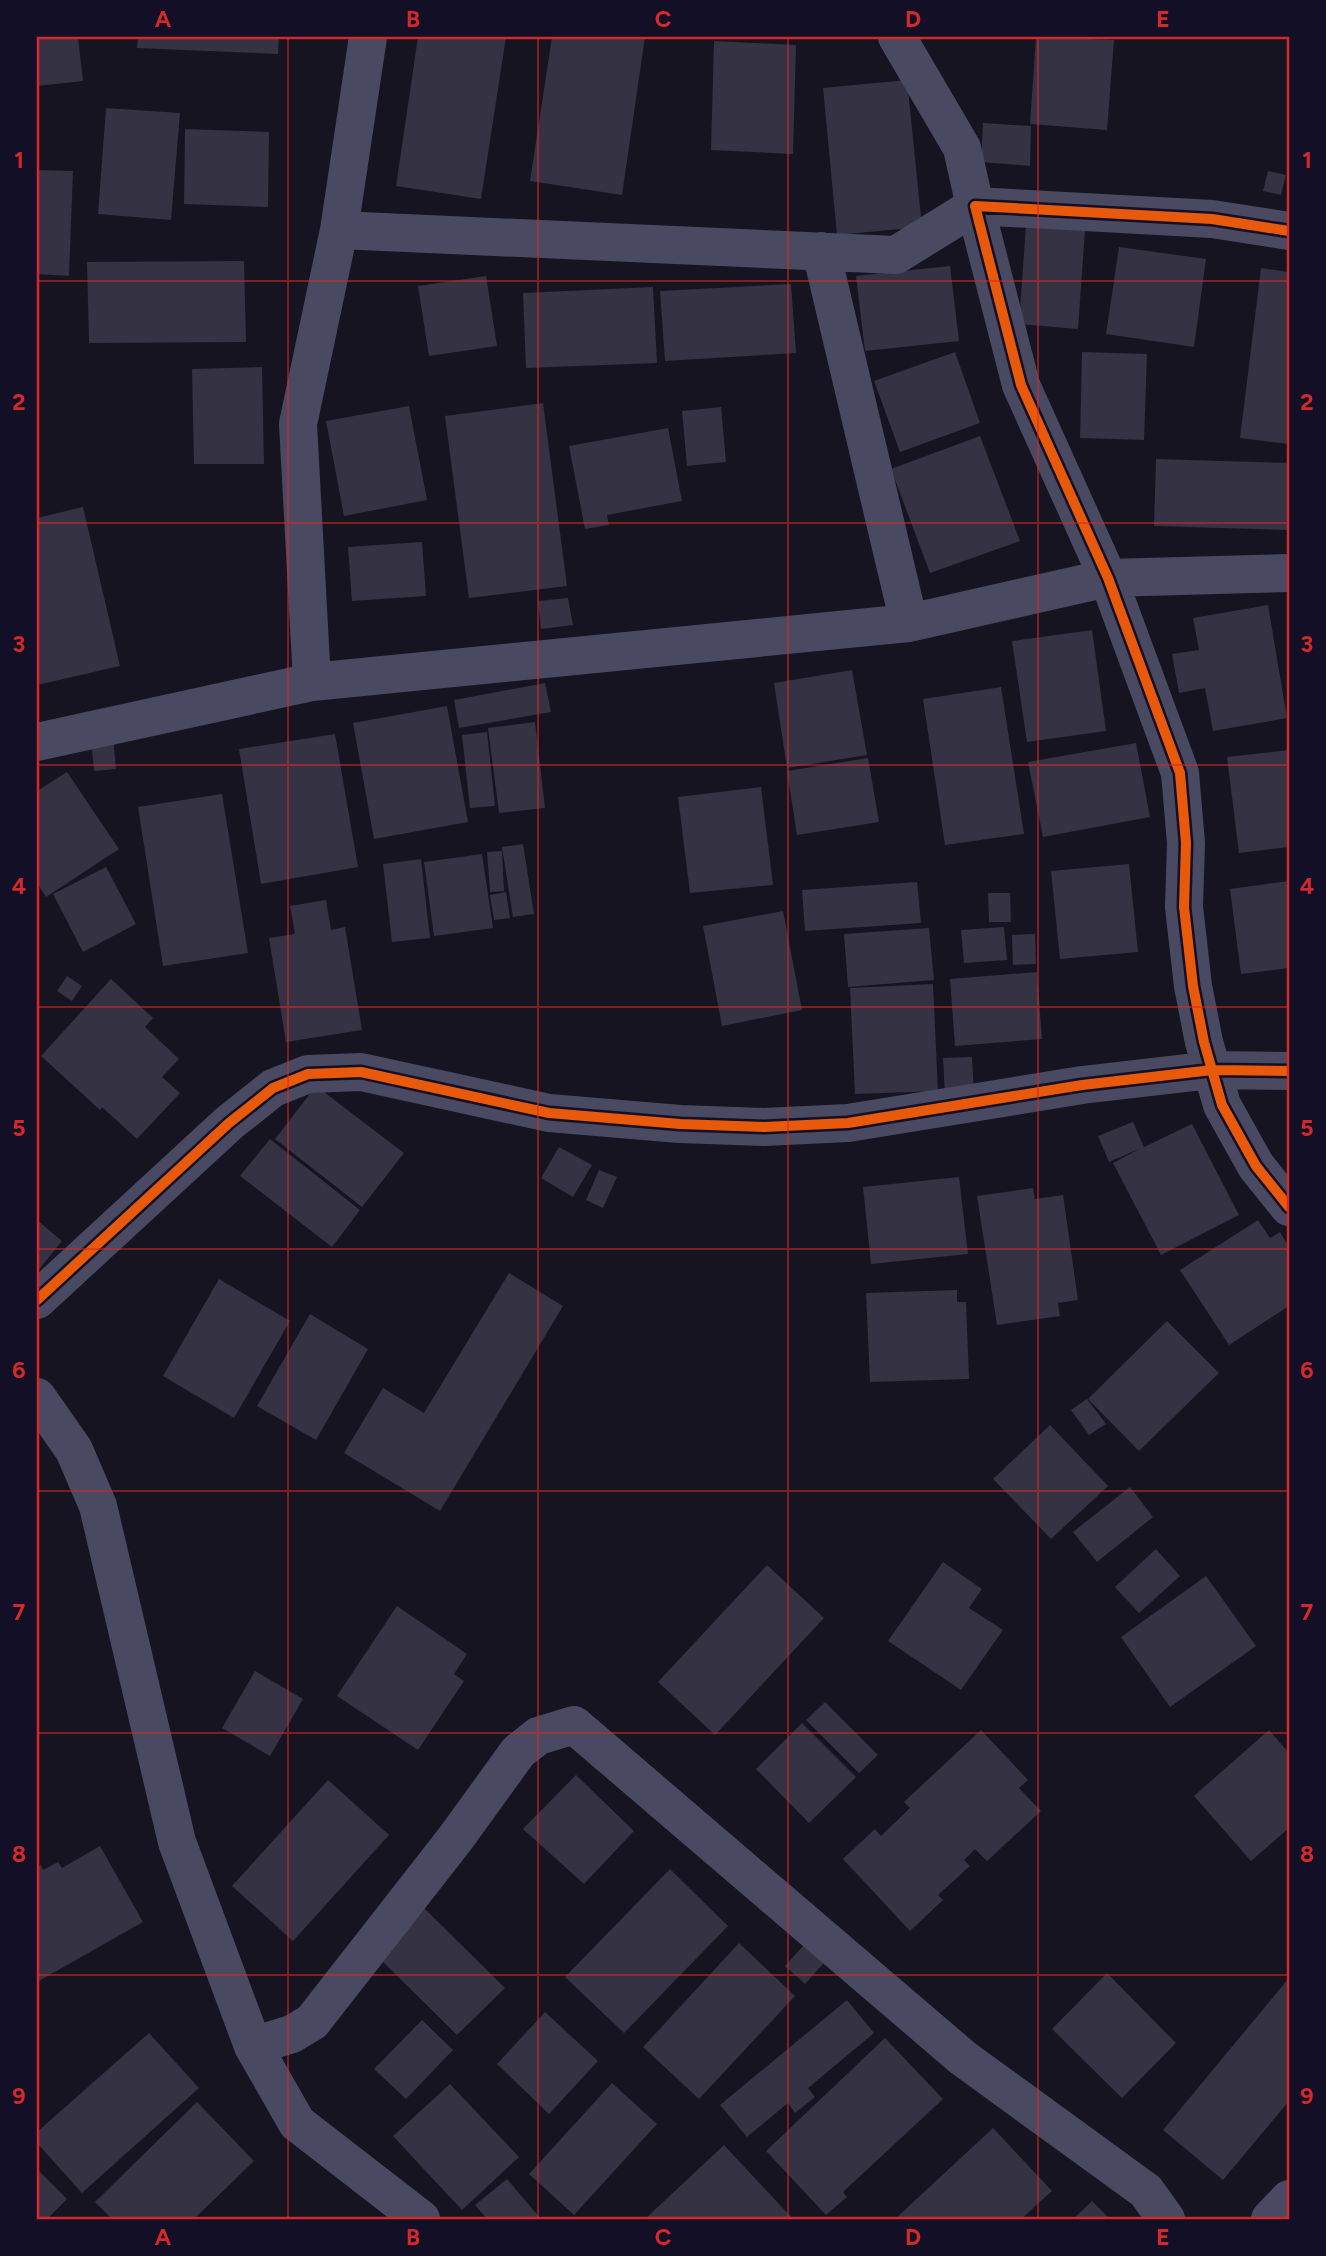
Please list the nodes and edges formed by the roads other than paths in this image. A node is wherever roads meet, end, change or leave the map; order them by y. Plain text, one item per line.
1 (368, 37) edge
2 (897, 37) edge
3 (975, 206) junction
4 (339, 230) junction
5 (1289, 231) edge
6 (821, 251) junction
7 (1289, 573) edge
8 (1108, 578) junction
9 (909, 623) junction
10 (312, 682) junction
11 (37, 743) edge
12 (1212, 1070) junction
13 (1289, 1071) edge
14 (1289, 1207) edge
15 (37, 1300) edge
16 (37, 1397) edge
17 (253, 2046) junction
18 (1289, 2199) edge
19 (421, 2219) edge
20 (1166, 2219) edge
21 (1270, 2219) edge

1 - 4 street
2 - 3 street
3 - 5 street
3 - 6 street
3 - 8 street
4 - 6 street
4 - 10 street
6 - 9 street
7 - 8 street
8 - 9 street
8 - 12 street
9 - 10 street
10 - 11 street
12 - 13 street
12 - 14 street
12 - 15 street
16 - 17 street
17 - 19 street
17 - 20 street
18 - 21 street

